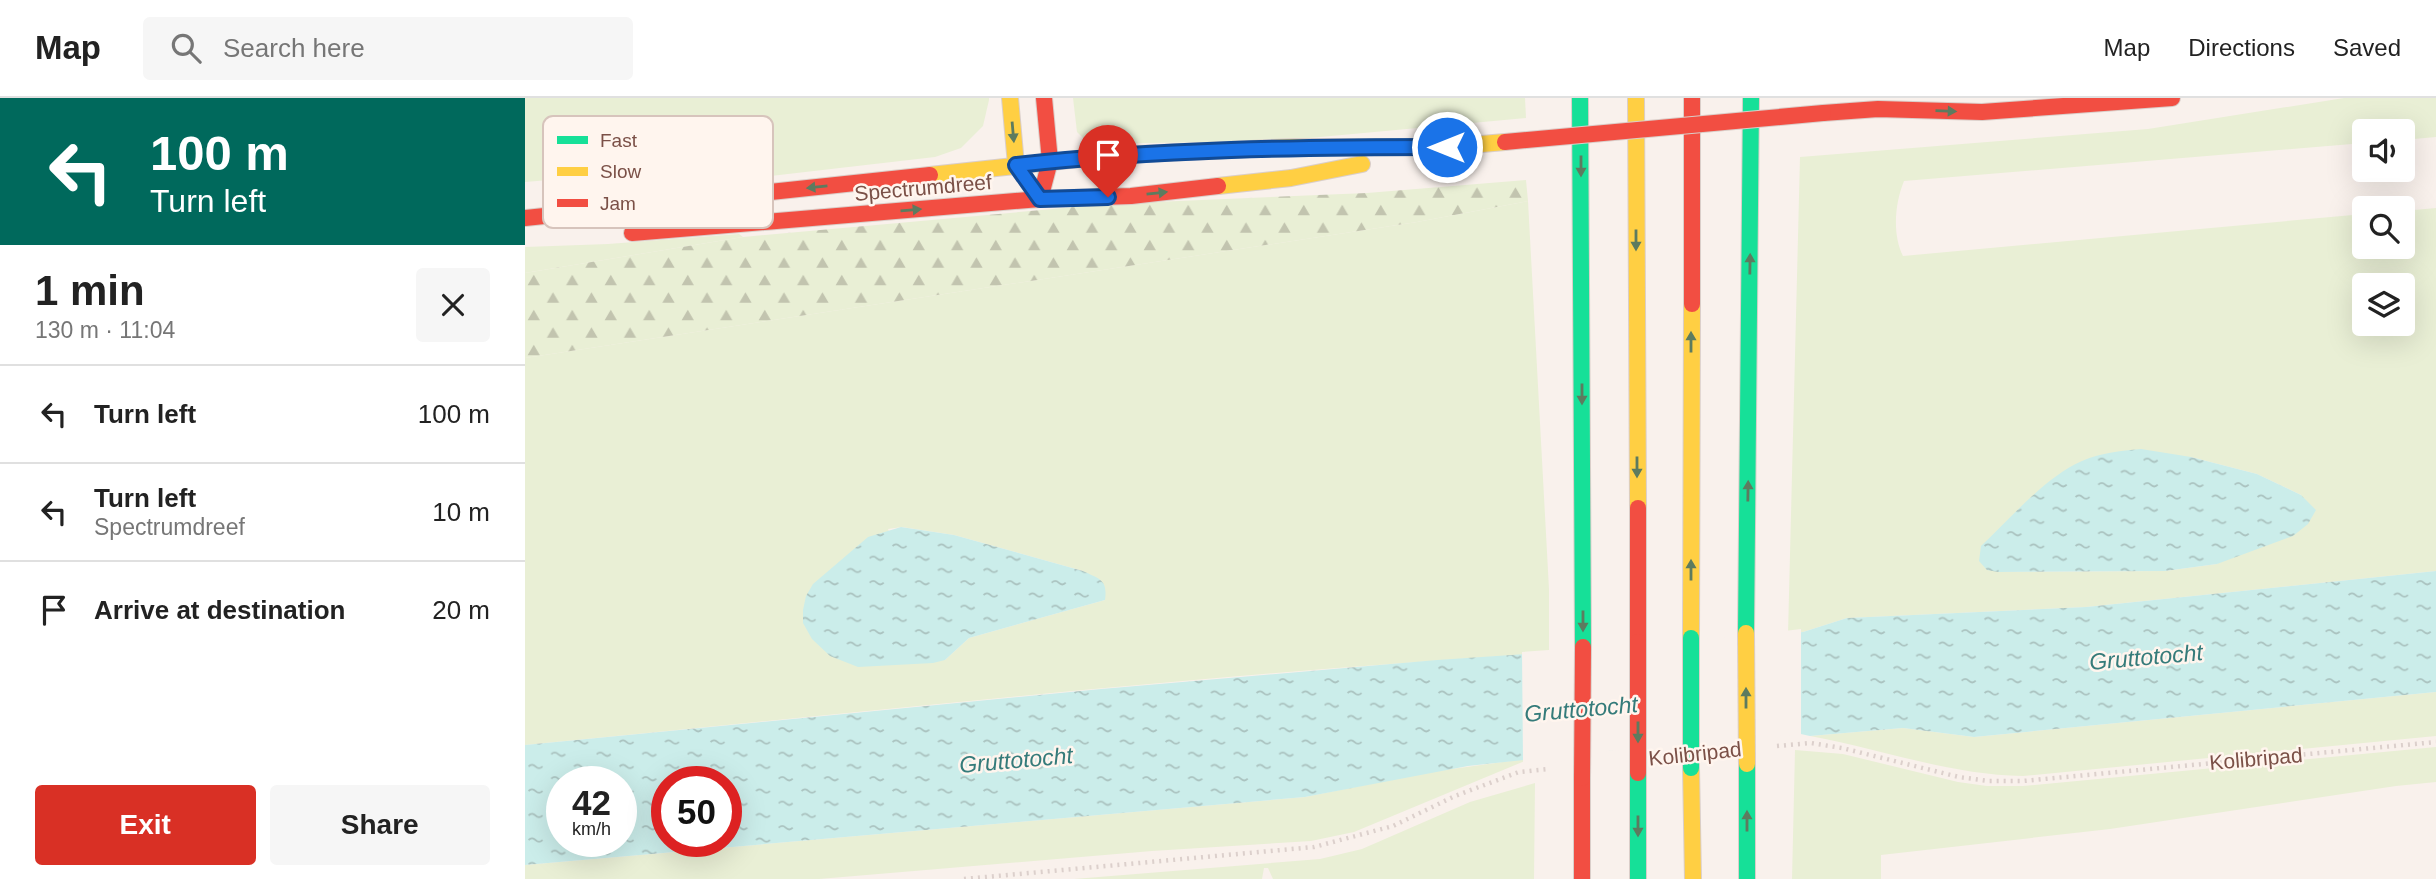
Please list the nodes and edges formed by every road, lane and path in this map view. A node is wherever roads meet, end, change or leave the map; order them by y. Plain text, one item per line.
1 (1010, 98) edge
2 (1044, 98) edge
3 (1580, 98) edge
4 (1636, 98) edge
5 (1692, 98) edge
6 (1751, 98) edge
7 (1925, 98) edge
8 (2172, 98) edge
9 (1878, 109) junction
10 (1447, 147) junction
11 (1049, 161) junction
12 (1016, 165) junction
13 (773, 191) edge
14 (1040, 199) junction
15 (543, 216) edge
16 (525, 218) edge
17 (773, 221) edge
18 (694, 228) edge
19 (623, 234) dead end
20 (2436, 742) edge
21 (1770, 747) dead end
22 (1561, 768) dead end
23 (964, 879) edge
24 (1582, 879) edge
25 (1639, 879) edge
26 (1693, 879) edge
27 (1747, 879) edge

1 -> 12 main road
2 - 11 main road
3 -> 24 main road, bridge
4 -> 25 main road, bridge
26 -> 5 main road, bridge
27 -> 6 main road, bridge
7 - 9 main road, Spectrumdreef
9 -> 8 main road, Spectrumdreef
9 - 10 main road, Spectrumdreef, bridge
10 - 11 main road, Spectrumdreef
14 -> 10 main road, Spectrumdreef
11 - 12 main road, Spectrumdreef
11 - 14 main road
12 -> 13 main road, Spectrumdreef
12 - 14 main road
17 -> 14 main road, Spectrumdreef
15 -> 16 main road, Spectrumdreef
19 -> 18 main road, Spectrumdreef
20 - 21 path, Kolibripad
22 - 23 path

